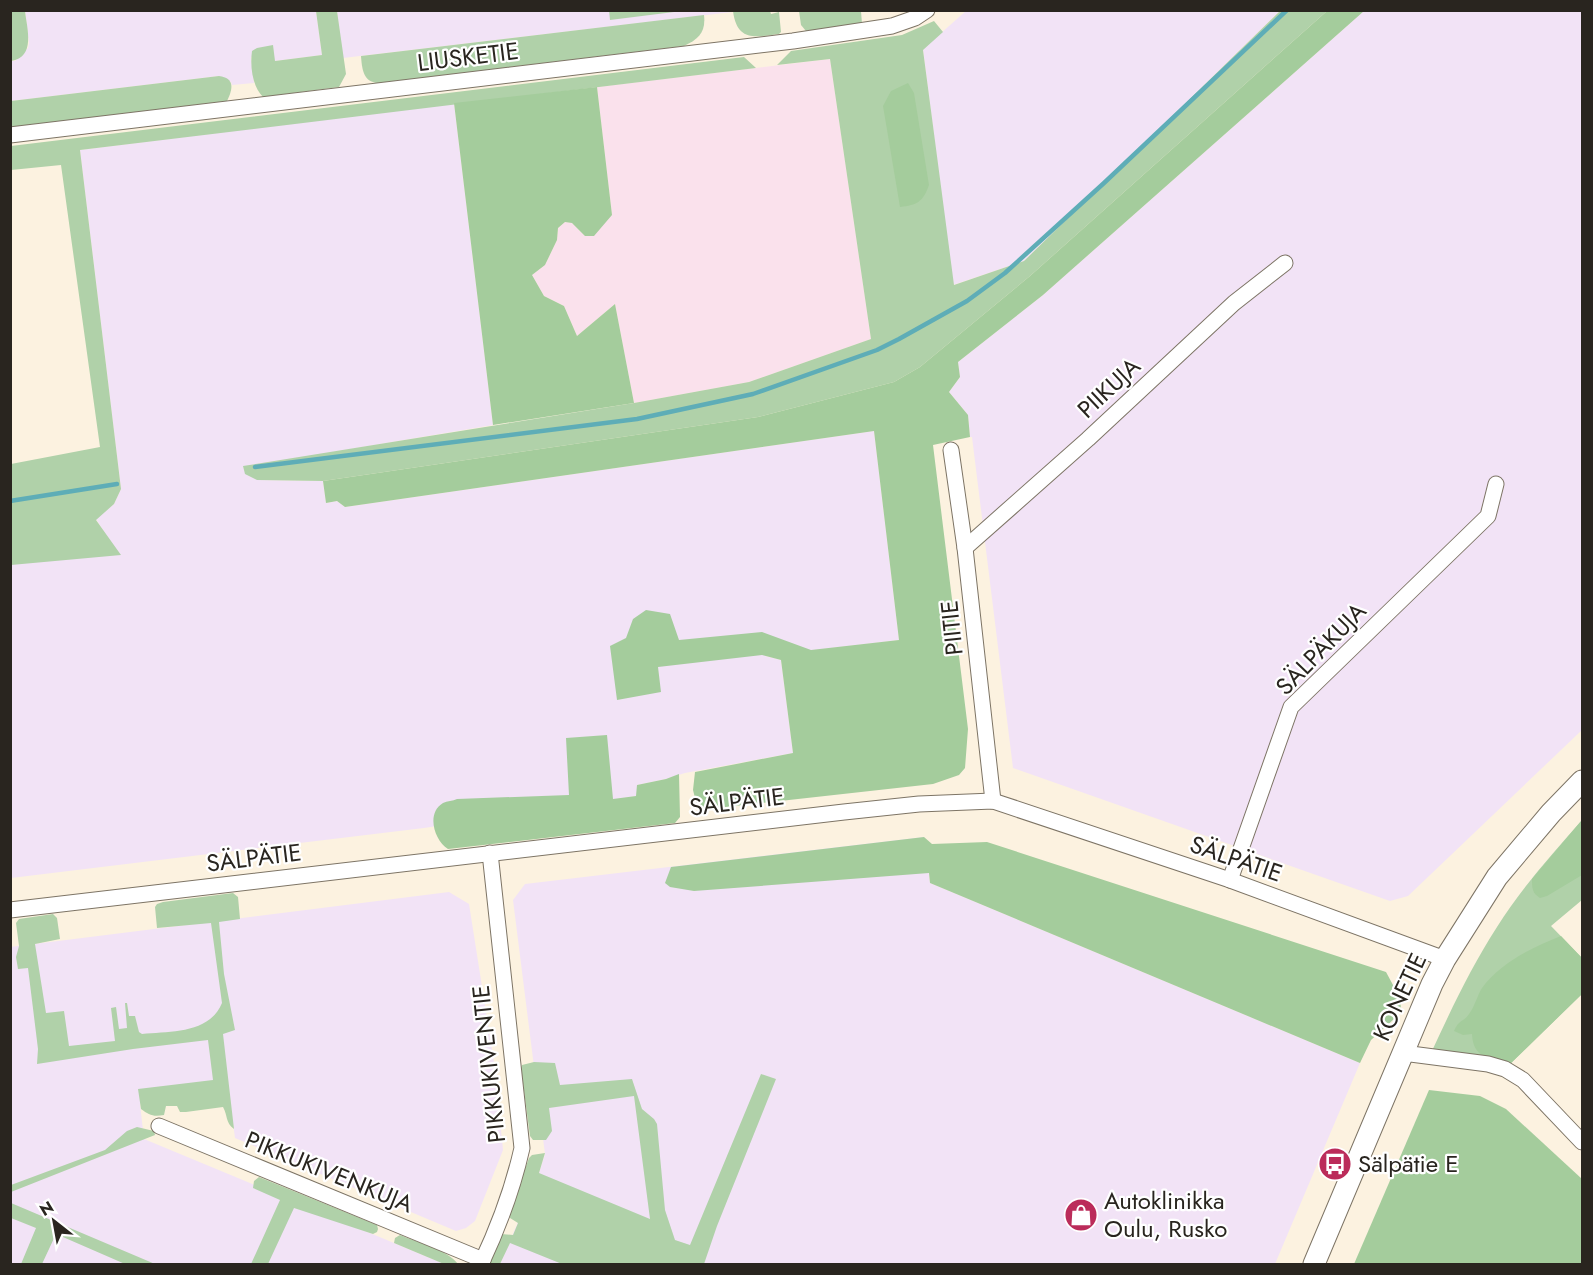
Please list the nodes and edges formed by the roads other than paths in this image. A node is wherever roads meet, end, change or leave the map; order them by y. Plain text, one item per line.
1 (927, 10) edge
2 (10, 135) edge
3 (1285, 263) dead end
4 (951, 450) dead end
5 (1496, 484) dead end
6 (965, 548) junction
7 (1582, 781) edge
8 (993, 801) junction
9 (489, 854) junction
10 (1230, 880) junction
11 (10, 910) edge
12 (1445, 959) junction
13 (1403, 1053) junction
14 (159, 1126) dead end
15 (1582, 1142) edge
16 (482, 1262) edge
17 (1314, 1264) edge

1 - 2 street, LIUSKETIE
3 - 6 street, PIIKUJA
4 - 6 street, PIITIE
5 - 10 street, SÄLPÄKUJA
6 - 8 street, PIITIE
7 - 12 street, KONETIE
8 - 9 street, SÄLPÄTIE
8 - 10 street, SÄLPÄTIE
9 - 11 street, SÄLPÄTIE
9 - 16 street, PIKKUKIVENTIE
10 - 12 street, SÄLPÄTIE
12 - 13 street, KONETIE
13 - 15 street
13 - 17 street, KONETIE
14 - 16 street, PIKKUKIVENKUJA

